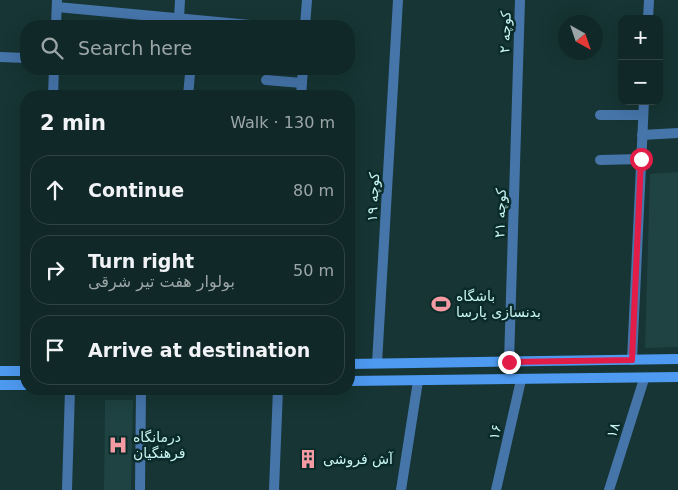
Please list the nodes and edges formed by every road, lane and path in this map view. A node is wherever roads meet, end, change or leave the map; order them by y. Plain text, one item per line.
1 (180, 0) edge
2 (307, 0) edge
3 (398, 0) edge
4 (520, 0) edge
5 (649, 0) edge
6 (57, 3) edge
7 (648, 15) edge
8 (179, 18) junction
9 (56, 20) edge
10 (199, 20) edge
11 (305, 20) edge
12 (0, 57) edge
13 (20, 58) edge
14 (518, 65) joint
15 (54, 75) edge
16 (190, 75) edge
17 (303, 75) edge
18 (266, 80) dead end
19 (302, 83) junction
20 (53, 90) edge
21 (189, 90) edge
22 (301, 90) edge
23 (644, 105) edge
24 (600, 115) dead end
25 (643, 115) junction
26 (678, 133) edge
27 (642, 135) junction
28 (641, 159) junction
29 (600, 160) dead end
30 (678, 359) edge
31 (632, 360) junction
32 (509, 362) junction
33 (377, 363) junction
34 (355, 364) edge
35 (0, 371) edge
36 (20, 371) edge
37 (678, 377) edge
38 (644, 379) junction
39 (521, 380) junction
40 (355, 381) edge
41 (418, 381) junction
42 (0, 385) edge
43 (20, 385) edge
44 (70, 395) edge
45 (141, 395) edge
46 (278, 395) edge
47 (67, 490) edge
48 (140, 490) edge
49 (274, 490) edge
50 (400, 490) edge
51 (496, 490) edge
52 (609, 490) edge

1 - 8 street
2 - 11 street
3 - 33 street, کوچه ۱۹
4 - 14 street, کوچه ۲
5 - 7 street
6 - 8 street
6 - 9 street
8 - 10 street
12 - 13 street
14 - 32 street, کوچه ۲۱
15 - 20 street
16 - 21 street
17 - 19 street
18 - 19 street
19 - 22 street
23 - 25 street
24 - 25 street
25 - 27 street
26 - 27 street
27 - 28 street
28 - 29 street
28 - 31 street
30 - 31 main road
31 - 32 main road
32 - 33 main road
33 - 34 main road
35 - 36 main road
37 - 38 main road
38 - 39 main road
38 - 52 street, ۱۸
39 - 41 main road
39 - 51 street, ۱۶
40 - 41 main road
41 - 50 street
42 - 43 main road
44 - 47 street
45 - 48 street
46 - 49 street

